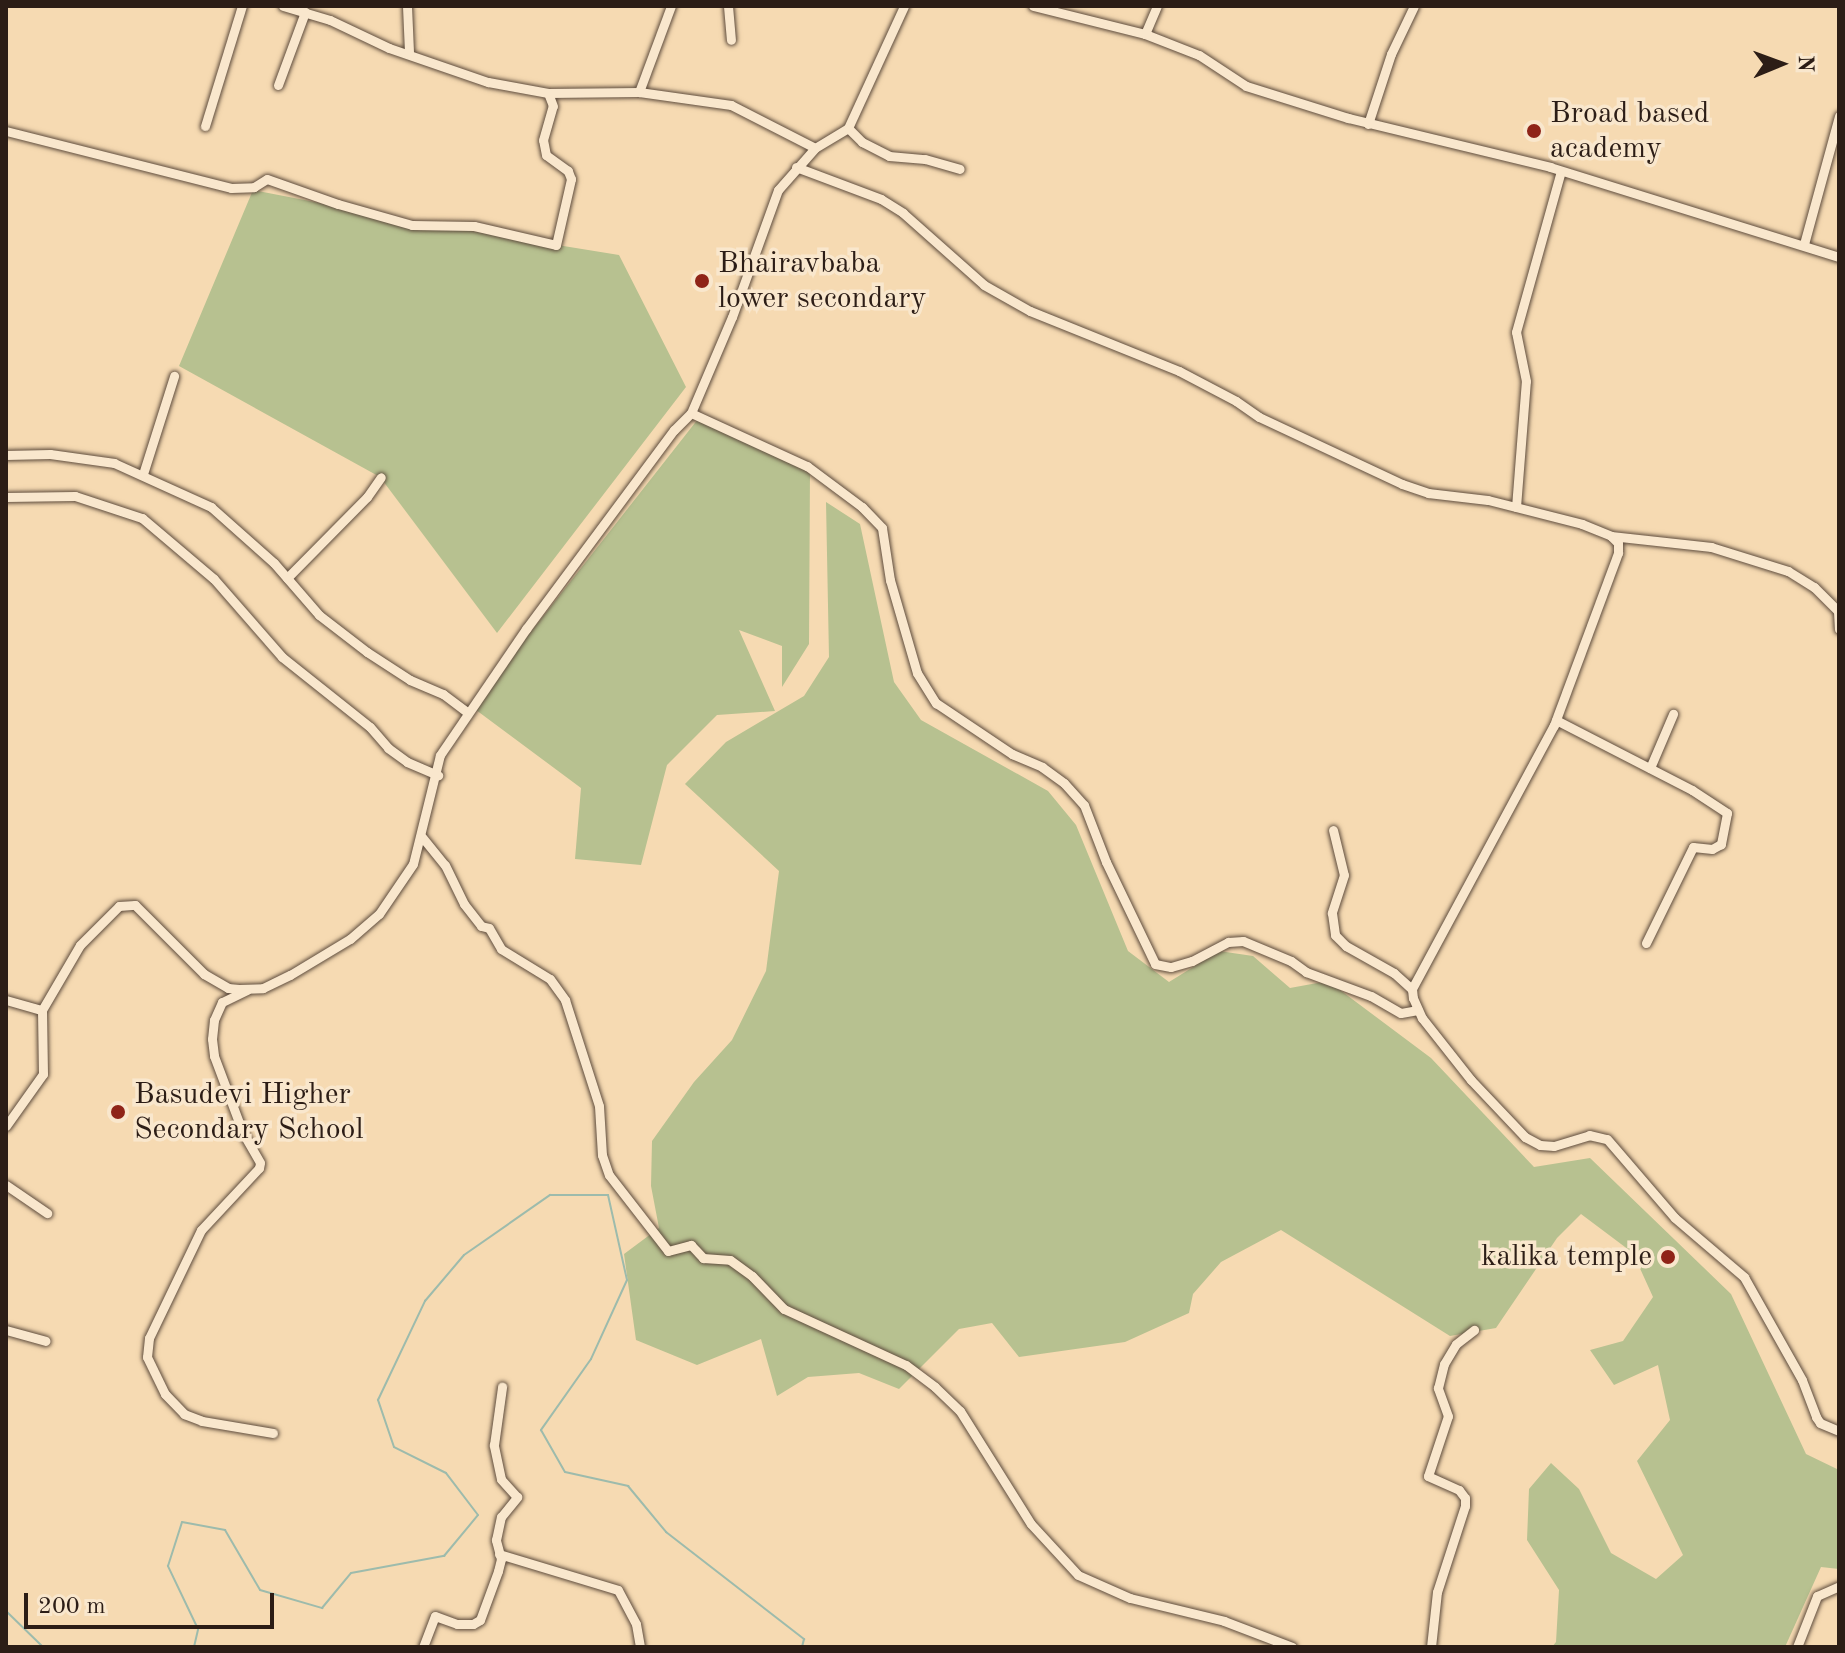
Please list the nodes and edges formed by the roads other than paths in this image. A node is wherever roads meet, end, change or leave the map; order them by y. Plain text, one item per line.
1 (242, 6) edge
2 (283, 6) edge
3 (407, 6) edge
4 (671, 6) edge
5 (728, 6) edge
6 (904, 6) edge
7 (1033, 6) edge
8 (1157, 6) edge
9 (1414, 6) edge
10 (305, 12) junction
11 (1145, 34) junction
12 (731, 40) dead end
13 (409, 52) junction
14 (278, 85) dead end
15 (639, 92) junction
16 (548, 93) junction
17 (1839, 116) edge
18 (1368, 124) junction
19 (205, 126) dead end
20 (848, 128) junction
21 (6, 131) edge
22 (815, 148) junction
23 (796, 167) junction
24 (960, 169) dead end
25 (1561, 171) junction
26 (1804, 244) junction
27 (1839, 257) edge
28 (174, 376) dead end
29 (691, 413) junction
30 (6, 455) edge
31 (143, 474) junction
32 (381, 477) dead end
33 (6, 497) edge
34 (1516, 507) junction
35 (1611, 536) junction
36 (287, 578) junction
37 (1839, 629) edge
38 (468, 713) junction
39 (1673, 714) dead end
40 (1556, 720) junction
41 (1650, 768) junction
42 (438, 775) junction
43 (1333, 830) dead end
44 (422, 837) junction
45 (1646, 943) dead end
46 (250, 989) junction
47 (1412, 989) junction
48 (6, 1000) edge
49 (42, 1010) junction
50 (1418, 1010) junction
51 (6, 1126) edge
52 (6, 1185) edge
53 (47, 1213) dead end
54 (6, 1330) edge
55 (1474, 1330) dead end
56 (46, 1341) dead end
57 (502, 1387) dead end
58 (1839, 1431) edge
59 (273, 1433) dead end
60 (499, 1554) junction
61 (1839, 1586) edge
62 (423, 1647) edge
63 (640, 1647) edge
64 (1292, 1647) edge
65 (1431, 1647) edge
66 (1797, 1647) edge

1 - 19 street
2 - 10 street
3 - 13 street
4 - 15 street
5 - 12 street
6 - 20 street
7 - 11 street
8 - 11 street
9 - 18 street
10 - 13 street
10 - 14 street
11 - 18 street
13 - 16 street
15 - 16 street
15 - 22 street
16 - 21 street
17 - 26 street
18 - 25 street
20 - 22 street
20 - 24 street
22 - 23 street
23 - 29 street
23 - 34 street
25 - 26 street
25 - 34 street
26 - 27 street
28 - 31 street
29 - 38 street
29 - 50 street
30 - 31 street
31 - 36 street
32 - 36 street
33 - 42 street
34 - 35 street
35 - 37 street
35 - 40 street
36 - 38 street
38 - 42 street
39 - 41 street
40 - 41 street
40 - 47 street
41 - 45 street
42 - 44 street
43 - 47 street
44 - 46 street
44 - 64 street
46 - 49 street
46 - 59 street
47 - 50 street
48 - 49 street
49 - 51 street
50 - 58 street
52 - 53 street
54 - 56 street
55 - 65 street
57 - 60 street
60 - 62 street
60 - 63 street
61 - 66 street

